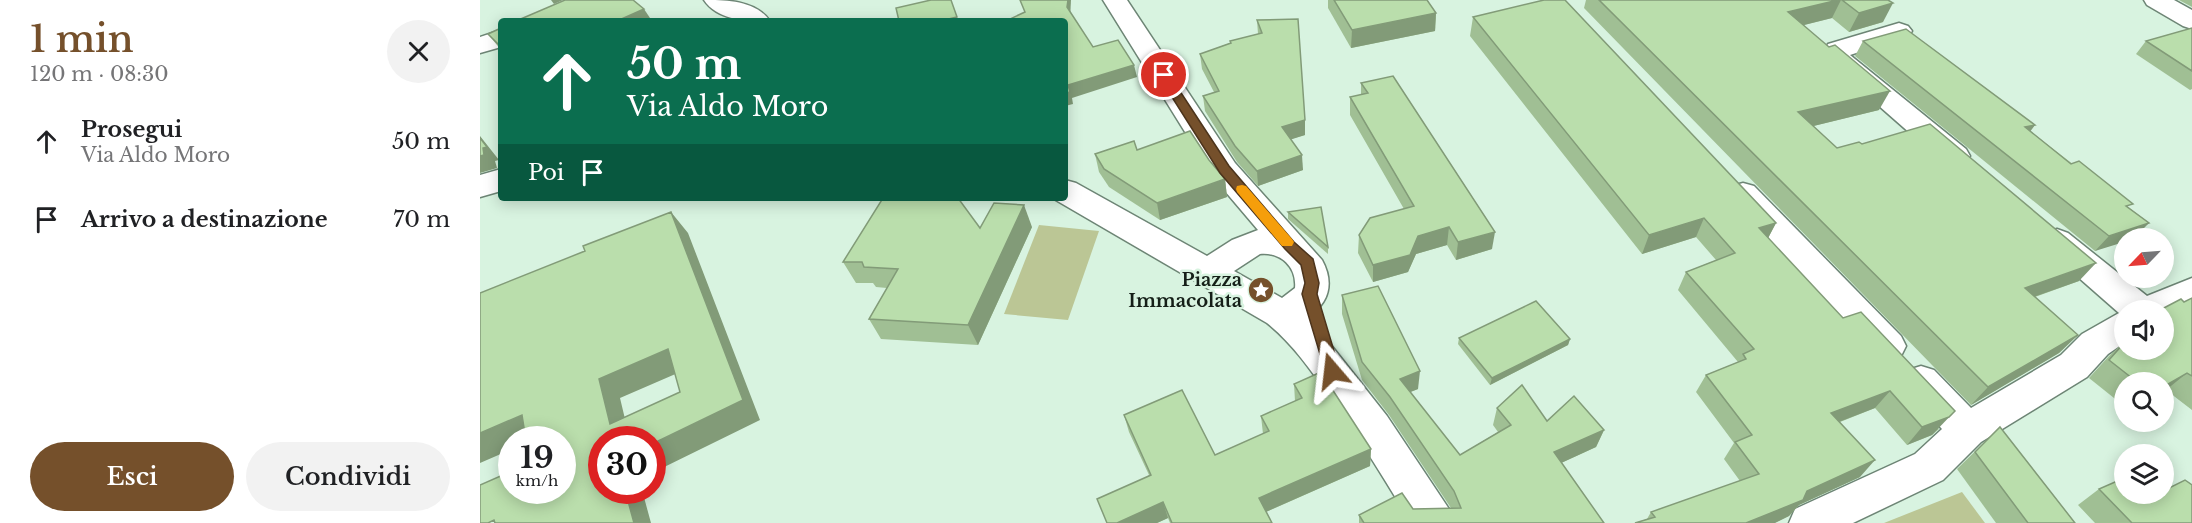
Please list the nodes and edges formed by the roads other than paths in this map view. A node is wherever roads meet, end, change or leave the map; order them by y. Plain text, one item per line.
1 (716, 0) edge
2 (1115, 0) edge
3 (2156, 0) edge
4 (751, 18) edge
5 (2192, 21) edge
6 (1899, 32) edge
7 (1722, 172) edge
8 (1974, 172) edge
9 (498, 181) edge
10 (480, 186) edge
11 (1068, 193) edge
12 (2039, 226) edge
13 (1276, 236) junction
14 (1218, 271) junction
15 (2192, 291) edge
16 (2128, 300) edge
17 (2171, 300) edge
18 (1294, 304) junction
19 (2114, 332) edge
20 (1967, 430) junction
21 (1434, 523) edge
22 (1810, 523) edge

1 - 4 street
2 - 13 street
3 - 5 street
6 - 8 street
7 - 20 street
9 - 10 street
11 - 14 street
12 - 16 street
13 - 14 street
13 - 18 street
14 - 18 street
15 - 17 street
18 - 21 street
19 - 20 street
20 - 22 street

